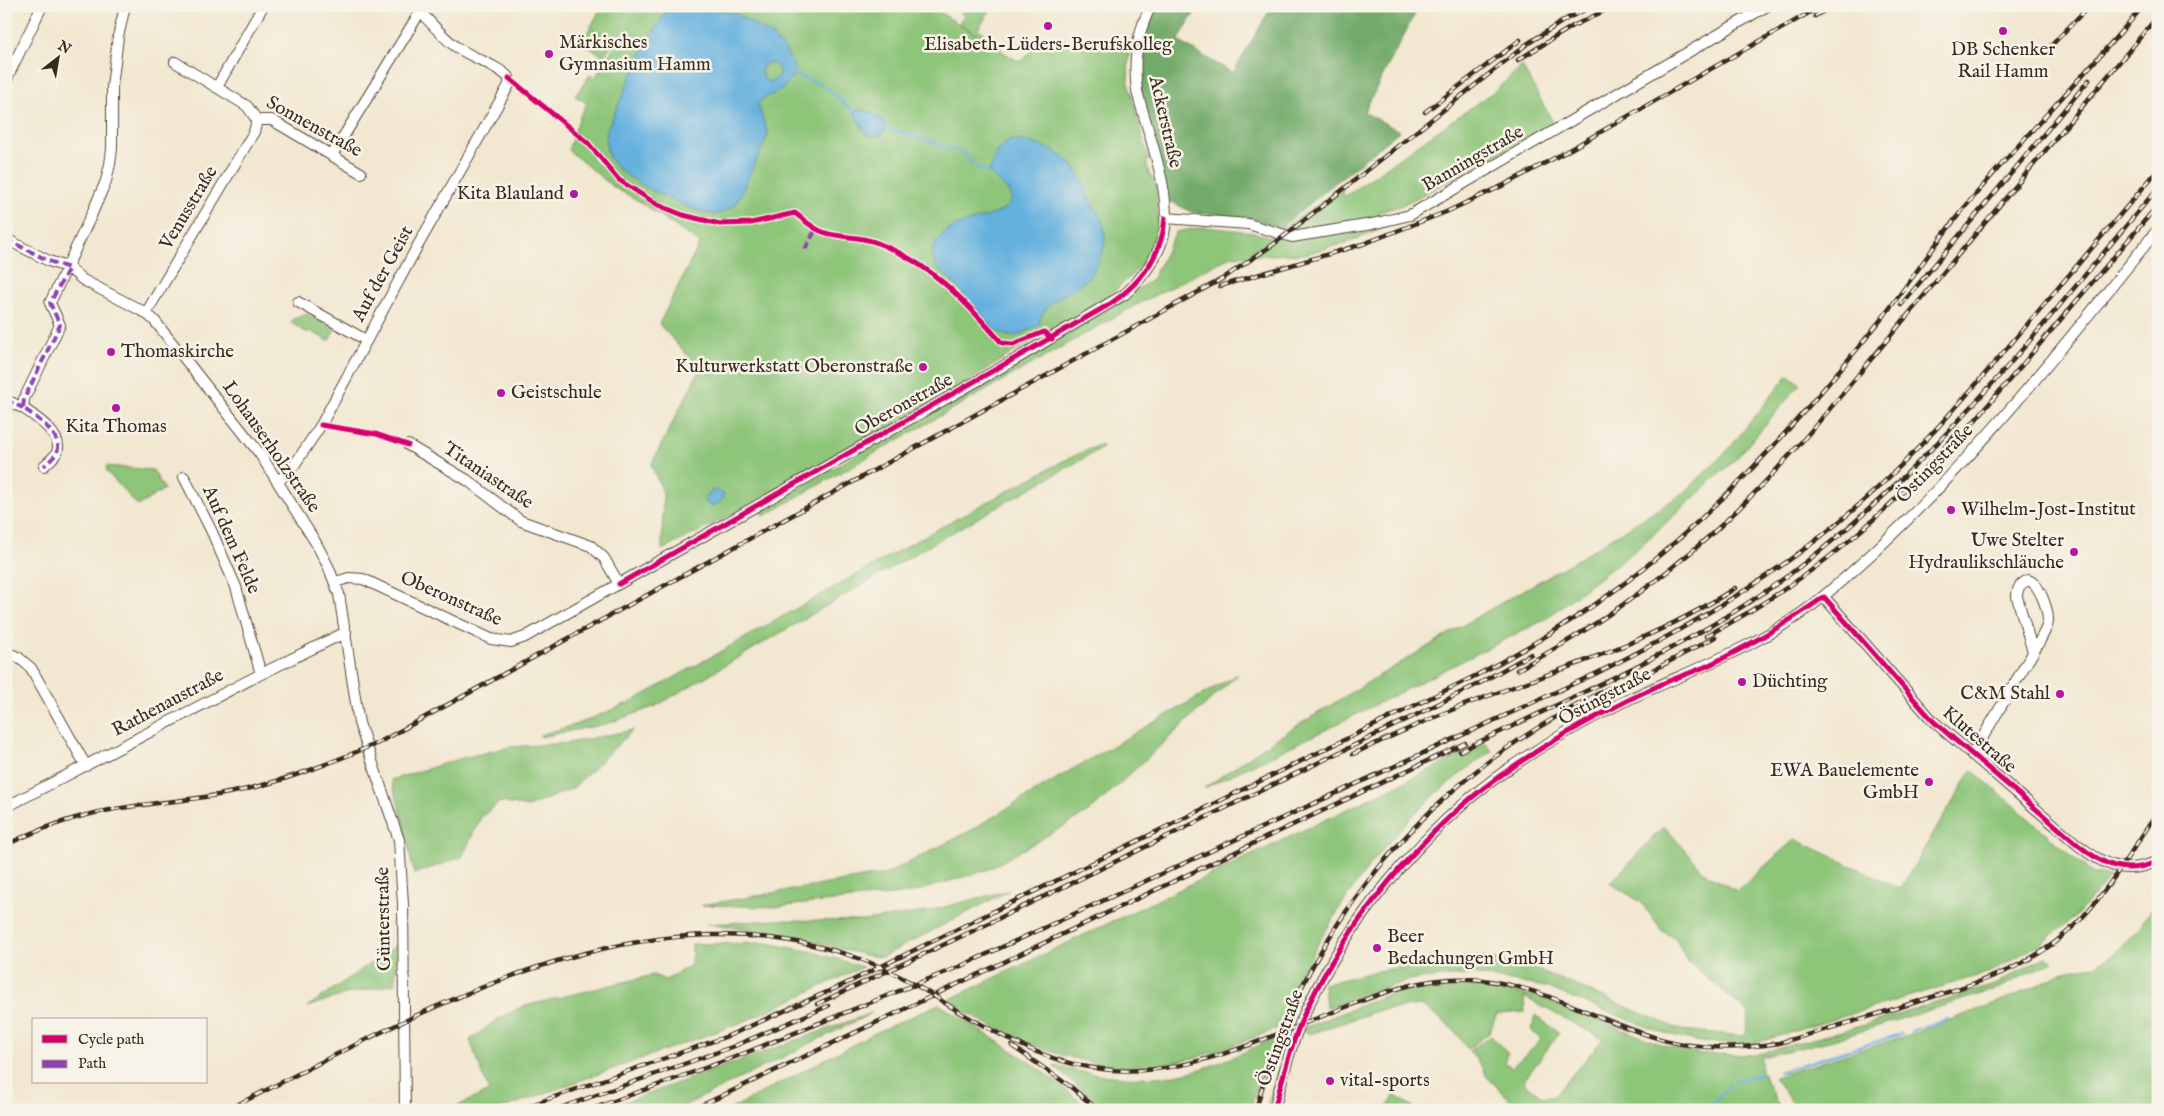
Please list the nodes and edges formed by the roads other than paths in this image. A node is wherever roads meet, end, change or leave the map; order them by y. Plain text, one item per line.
1 (42, 6) edge
2 (125, 6) edge
3 (263, 6) edge
4 (1150, 6) edge
5 (1767, 6) edge
6 (418, 9) edge
7 (175, 62) dead end
8 (6, 85) edge
9 (217, 87) junction
10 (257, 120) junction
11 (332, 155) junction
12 (361, 173) dead end
13 (1165, 218) junction
14 (2158, 229) edge
15 (6, 239) edge
16 (69, 268) junction
17 (298, 302) dead end
18 (146, 313) junction
19 (366, 340) junction
20 (6, 400) edge
21 (23, 408) junction
22 (408, 445) dead end
23 (44, 466) dead end
24 (184, 477) dead end
25 (278, 482) junction
26 (335, 582) junction
27 (619, 584) junction
28 (1824, 596) junction
29 (346, 632) junction
30 (6, 652) edge
31 (2033, 652) junction
32 (261, 674) junction
33 (362, 735) joint
34 (1972, 755) junction
35 (86, 766) junction
36 (6, 806) edge
37 (2158, 861) edge
38 (405, 1110) edge
39 (1274, 1110) edge

1 - 8 street
2 - 16 street
3 - 9 street
4 - 13 street, Ackerstraße
5 - 13 street, Banningstraße
6 - 11 street
6 - 19 street, Auf der Geist
7 - 9 street, Sonnenstraße
9 - 10 street, Sonnenstraße
10 - 11 street, Sonnenstraße
10 - 18 street, Venusstraße
11 - 12 street, Sonnenstraße
13 - 27 street, Oberonstraße
14 - 28 street, Östingstraße
15 - 16 street, Lohauserholzstraße
16 - 18 street, Lohauserholzstraße
16 - 21 street
17 - 19 street
18 - 25 street, Lohauserholzstraße
19 - 25 street, Auf der Geist
20 - 21 street
21 - 23 street
22 - 27 street, Titaniastraße
24 - 32 street, Auf dem Felde
25 - 26 street, Lohauserholzstraße
26 - 27 street, Oberonstraße
26 - 29 street, Lohauserholzstraße
28 - 34 street, Klutestraße
28 - 39 street, Östingstraße
29 - 32 street, Rathenaustraße
29 - 33 street, Lohauserholzstraße
30 - 35 street
31 - 31 street, Klutestraße
31 - 34 street, Klutestraße
32 - 35 street, Rathenaustraße
33 - 38 street, Günterstraße
34 - 37 street, Klutestraße
35 - 36 street, Rathenaustraße

